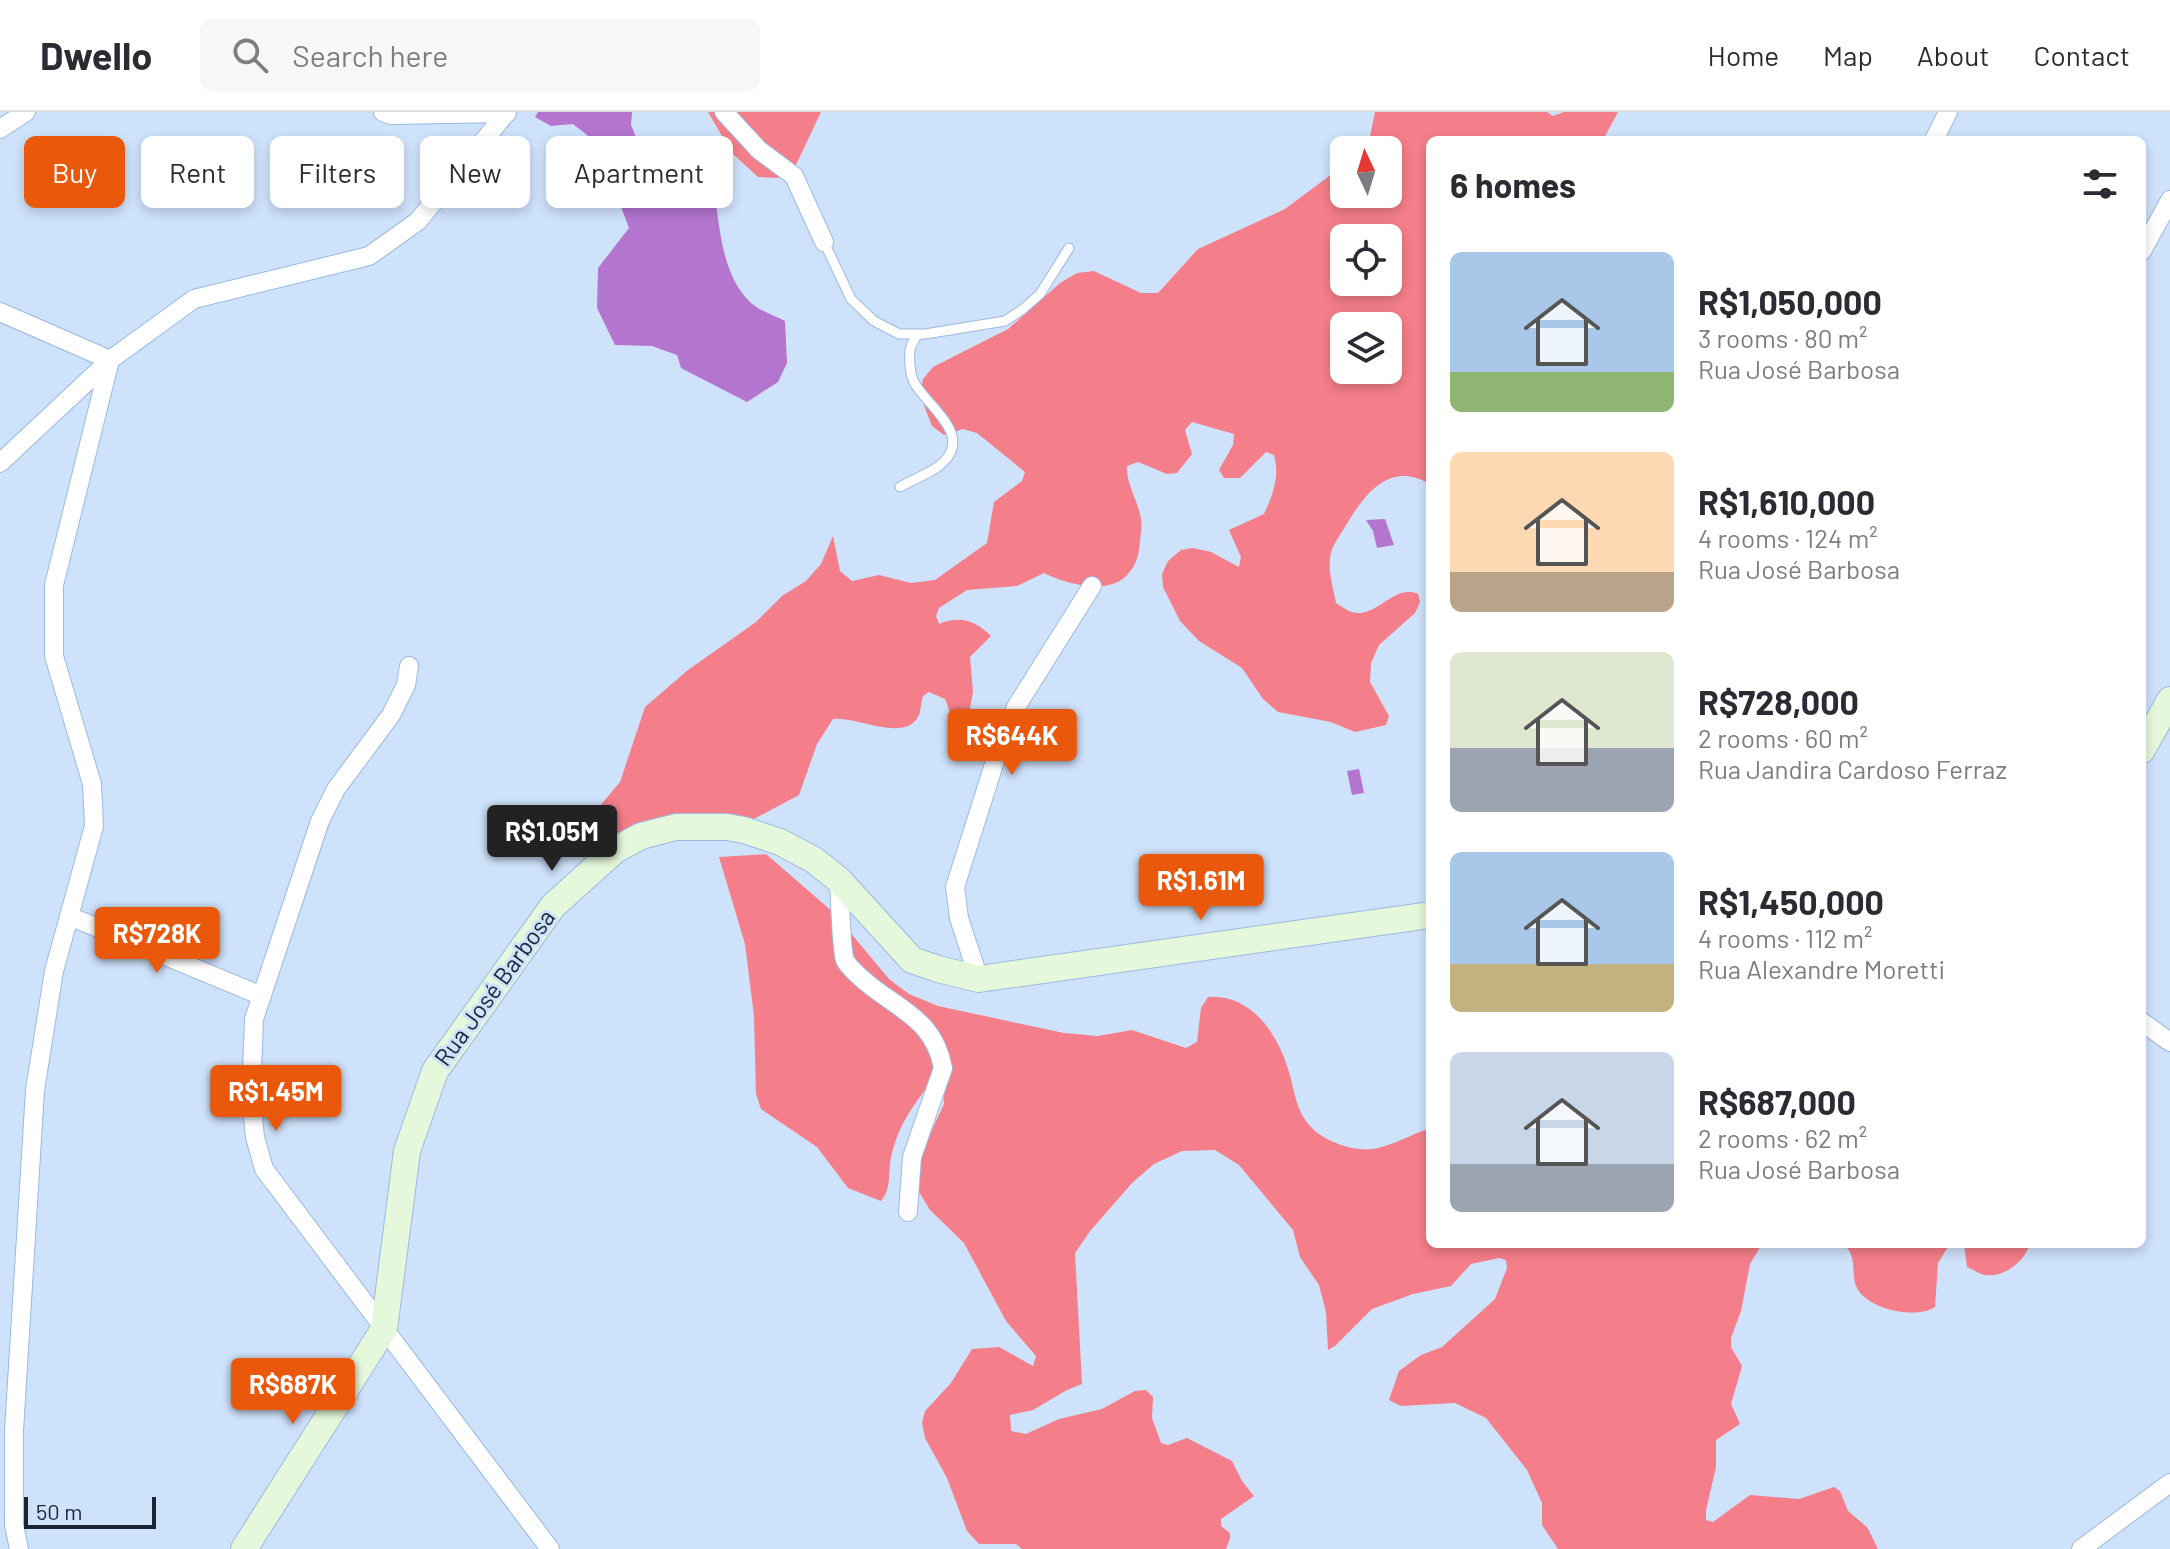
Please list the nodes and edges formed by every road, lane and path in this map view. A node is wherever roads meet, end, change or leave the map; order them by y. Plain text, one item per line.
1 (26, 112) edge
2 (383, 112) edge
3 (507, 112) edge
4 (724, 112) edge
5 (1948, 112) edge
6 (0, 129) edge
7 (1936, 136) edge
8 (2170, 200) edge
9 (824, 242) joint
10 (2146, 244) edge
11 (1069, 248) dead end
12 (0, 312) edge
13 (918, 334) junction
14 (110, 360) junction
15 (0, 463) edge
16 (900, 487) dead end
17 (1092, 586) dead end
18 (409, 666) dead end
19 (2170, 700) edge
20 (2146, 743) edge
21 (839, 880) junction
22 (69, 916) junction
23 (1426, 916) edge
24 (979, 979) junction
25 (262, 996) junction
26 (2146, 1025) edge
27 (2170, 1042) edge
28 (908, 1212) dead end
29 (384, 1329) junction
30 (2170, 1483) edge
31 (19, 1549) edge
32 (244, 1549) edge
33 (550, 1549) edge
34 (2081, 1549) edge

1 - 6 street
2 - 3 street
3 - 14 street
4 - 9 street
5 - 7 street
8 - 10 street
9 - 13 lane
11 - 13 lane
12 - 14 street
13 - 16 lane
14 - 15 street
14 - 22 street
17 - 24 street
18 - 25 street
19 - 20 street
21 - 24 street, Rua José Barbosa
21 - 28 street
21 - 29 street, Rua José Barbosa
22 - 25 street
22 - 31 street
23 - 24 street, Rua José Barbosa
25 - 29 street
26 - 27 street
29 - 32 street, Rua José Barbosa
29 - 33 street
30 - 34 street

